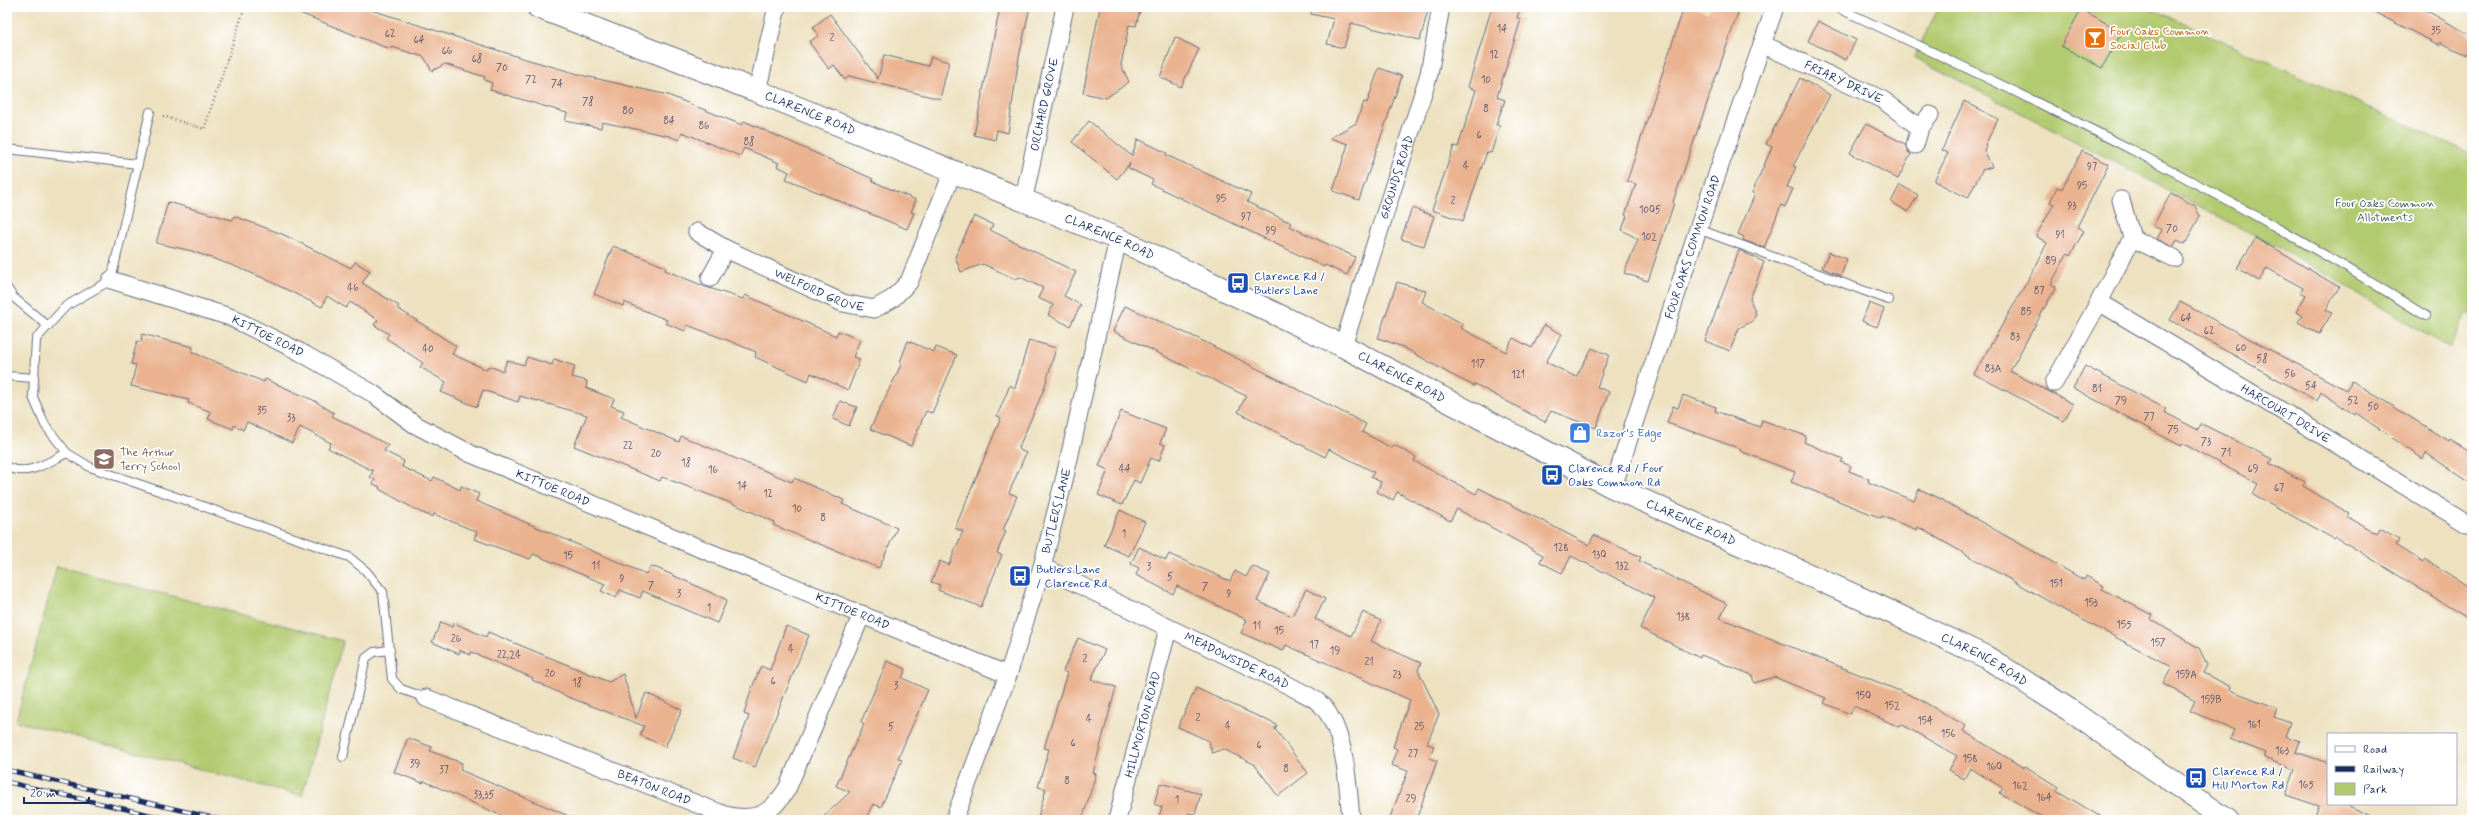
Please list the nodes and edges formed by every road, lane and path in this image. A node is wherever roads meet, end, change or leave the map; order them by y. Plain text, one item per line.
1 (245, 7) edge
2 (538, 7) edge
3 (777, 7) edge
4 (1064, 7) edge
5 (1441, 7) edge
6 (1775, 7) edge
7 (1836, 7) edge
8 (567, 12) edge
9 (1762, 44) junction
10 (757, 91) junction
11 (150, 112) joint
12 (1915, 145) dead end
13 (7, 149) edge
14 (138, 164) junction
15 (952, 171) junction
16 (2121, 200) dead end
17 (1023, 202) junction
18 (1698, 229) junction
19 (697, 232) dead end
20 (2132, 238) junction
21 (1118, 239) junction
22 (726, 249) junction
23 (2174, 258) dead end
24 (710, 278) dead end
25 (111, 280) junction
26 (7, 288) edge
27 (1889, 300) dead end
28 (2099, 302) junction
29 (2426, 316) dead end
30 (48, 326) junction
31 (1343, 346) junction
32 (7, 376) edge
33 (34, 378) junction
34 (2054, 383) dead end
35 (67, 453) junction
36 (7, 468) edge
37 (1613, 487) junction
38 (2472, 527) edge
39 (1042, 567) junction
40 (862, 614) junction
41 (1168, 629) junction
42 (390, 650) junction
43 (1008, 675) junction
44 (426, 698) joint
45 (343, 757) dead end
46 (954, 820) edge
47 (1117, 820) edge
48 (1351, 820) edge
49 (2227, 820) edge

1 - 11 path
2 - 8 street, CLARENCE ROAD
3 - 10 street
4 - 17 street, ORCHARD GROVE
5 - 31 street, GROUNDS ROAD
6 - 9 street, FOUR OAKS COMMON ROAD
7 - 29 lane
8 - 10 street, CLARENCE ROAD
9 - 12 street, FRIARY DRIVE
9 - 18 street, FOUR OAKS COMMON ROAD
10 - 15 street, CLARENCE ROAD
11 - 14 lane
13 - 14 lane
14 - 25 lane
15 - 17 street, CLARENCE ROAD
15 - 22 street, WELFORD GROVE
16 - 20 street
17 - 21 street, CLARENCE ROAD
18 - 27 lane
18 - 37 street, FOUR OAKS COMMON ROAD
19 - 22 street, WELFORD GROVE
20 - 23 street
20 - 28 street
21 - 31 street, CLARENCE ROAD
21 - 39 street, BUTLERS LANE
22 - 24 street
25 - 30 lane
25 - 40 street, KITTOE ROAD
26 - 30 lane
28 - 34 street
28 - 38 street, HARCOURT DRIVE
30 - 33 lane
31 - 37 street, CLARENCE ROAD
32 - 33 lane
33 - 35 lane
35 - 36 lane
35 - 42 lane
37 - 49 street, CLARENCE ROAD
39 - 41 street, MEADOWSIDE ROAD
39 - 43 street, BUTLERS LANE
40 - 43 street, KITTOE ROAD
40 - 44 street, BEATON ROAD
41 - 47 street, HILLMORTON ROAD
41 - 48 street, MEADOWSIDE ROAD
42 - 44 lane
42 - 45 lane
43 - 46 street, BUTLERS LANE

